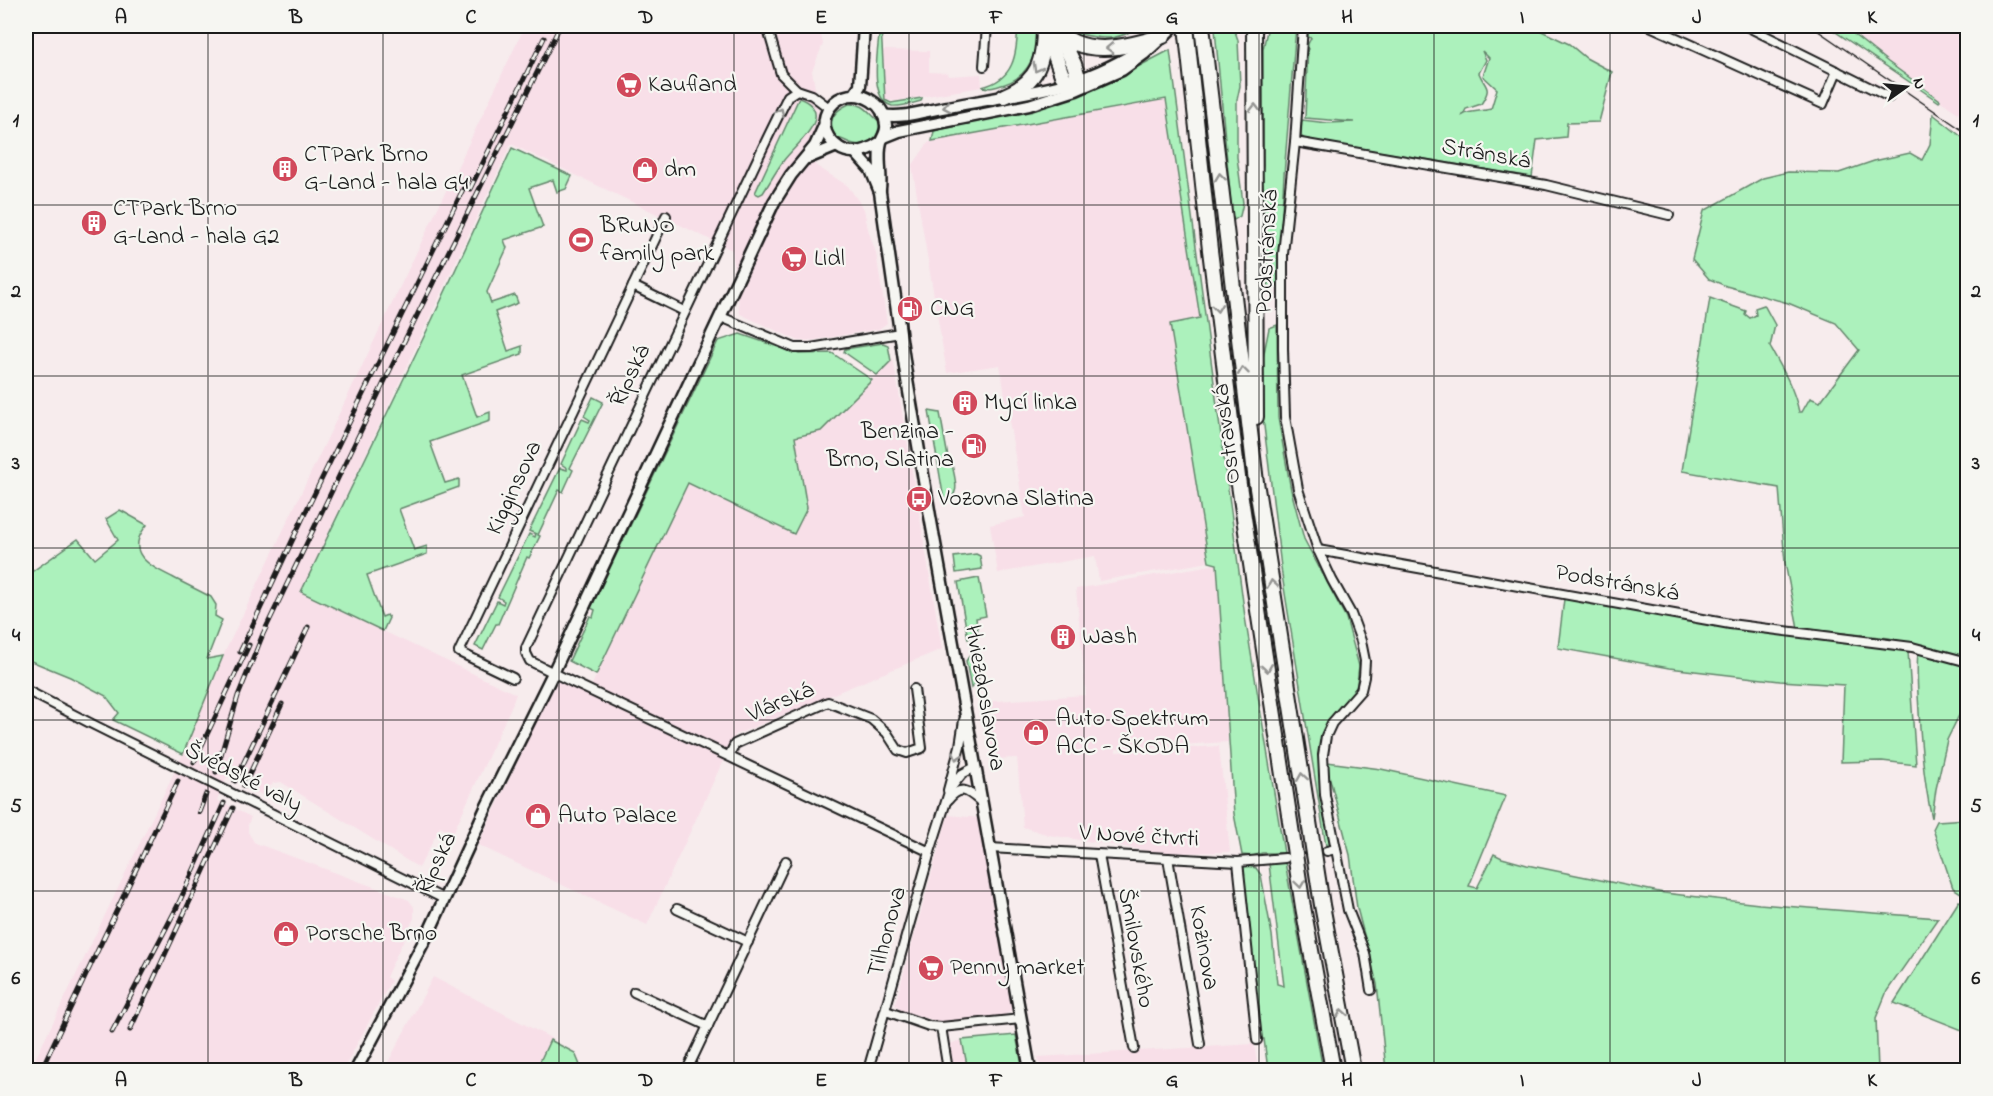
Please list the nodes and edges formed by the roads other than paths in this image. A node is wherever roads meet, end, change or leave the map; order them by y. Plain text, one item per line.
1 (767, 26) edge
2 (864, 26) edge
3 (987, 26) edge
4 (1045, 26) edge
5 (1254, 26) edge
6 (1303, 26) edge
7 (1650, 26) edge
8 (1746, 26) edge
9 (1055, 29) edge
10 (1176, 29) edge
11 (1203, 32) edge
12 (863, 51) junction
13 (984, 66) dead end
14 (1837, 71) junction
15 (1068, 83) junction
16 (797, 90) junction
17 (854, 95) junction
18 (1004, 96) junction
19 (1889, 97) dead end
20 (871, 100) junction
21 (829, 108) junction
22 (998, 111) junction
23 (883, 115) junction
24 (824, 126) junction
25 (883, 140) junction
26 (1295, 142) junction
27 (837, 146) junction
28 (855, 152) junction
29 (800, 163) junction
30 (880, 192) junction
31 (1669, 215) dead end
32 (666, 216) dead end
33 (633, 286) junction
34 (684, 311) junction
35 (721, 317) junction
36 (900, 333) junction
37 (1256, 482) junction
38 (1318, 549) junction
39 (1968, 662) edge
40 (553, 673) junction
41 (513, 678) dead end
42 (914, 689) dead end
43 (26, 690) edge
44 (964, 708) junction
45 (729, 756) junction
46 (975, 767) junction
47 (945, 803) junction
48 (982, 803) junction
49 (990, 848) junction
50 (1336, 849) junction
51 (1327, 851) tunnel mouth
52 (930, 852) junction
53 (1099, 855) junction
54 (1168, 858) junction
55 (1285, 858) tunnel mouth
56 (786, 861) dead end
57 (1238, 862) junction
58 (444, 899) junction
59 (677, 909) dead end
60 (748, 942) junction
61 (1371, 990) dead end
62 (634, 992) dead end
63 (886, 1011) junction
64 (1021, 1019) junction
65 (708, 1026) junction
66 (941, 1028) junction
67 (1257, 1040) dead end
68 (1200, 1044) dead end
69 (1134, 1048) dead end
70 (356, 1071) edge
71 (687, 1071) edge
72 (868, 1071) edge
73 (948, 1071) edge
74 (1030, 1071) edge
75 (1333, 1071) edge
76 (1353, 1071) edge

1 - 16 street
2 - 12 main road
3 - 13 street
4 - 15 highway
4 -> 18 highway
37 -> 5 highway
6 - 26 street, Podstránská
7 - 14 street
8 - 14 street
10 -> 9 highway
9 - 15 highway
10 - 15 main road
10 - 22 main road
10 -> 75 highway, Ostravská
37 -> 11 highway, Ostravská
12 - 17 main road
12 - 20 main road
14 - 19 street
15 - 18 main road
15 - 22 main road
16 - 21 street
34 -> 16 street, Řípská
17 - 20 main road
17 - 21 main road
18 -> 23 main road
20 - 23 main road
21 - 24 main road
22 - 25 main road
23 - 25 main road
24 - 27 main road
24 - 29 main road, Řípská
25 - 28 main road
25 - 30 main road
26 - 31 street, Stránská
26 - 38 street, Podstránská
27 - 28 main road
27 - 29 main road, Řípská
28 - 30 main road, Hviezdoslavova
29 - 35 main road, Řípská
30 - 36 main road, Hviezdoslavova
32 - 33 street, Kigginsova
33 - 34 street
33 - 41 street, Kigginsova
34 - 40 street, Řípská
35 - 36 street
35 - 40 main road, Řípská
36 - 44 main road, Hviezdoslavova
76 -> 37 highway, Ostravská
38 - 39 street, Podstránská
38 - 50 street, Podstránská
40 - 45 street, Vlárská
40 - 58 main road, Řípská
42 - 45 street, Vlárská
43 - 58 street, Švédské valy, bridge
44 - 46 main road, Hviezdoslavova
44 -> 47 street, Tilhonova
45 - 52 street, Vlárská
46 - 47 street, Tilhonova
46 - 48 main road, Hviezdoslavova
47 - 48 street
47 - 52 street, Tilhonova
48 - 49 main road, Hviezdoslavova
49 - 53 street, V Nové čtvrti
49 - 64 main road, Hviezdoslavova
50 - 51 street
50 - 61 street, Podstránská
52 - 63 street, Tilhonova
53 - 54 street, V Nové čtvrti
53 - 69 street, Šmilovského
54 - 57 street, V Nové čtvrti
54 - 68 street, Kozinova
55 - 57 street, V Nové čtvrti
56 - 60 street
57 - 67 street
58 - 70 main road, Řípská
59 - 60 street
60 - 65 street
62 - 65 street
63 - 66 street
63 - 72 street, Tilhonova
64 - 66 street
64 - 74 main road, Hviezdoslavova
65 - 71 street
66 - 73 street

